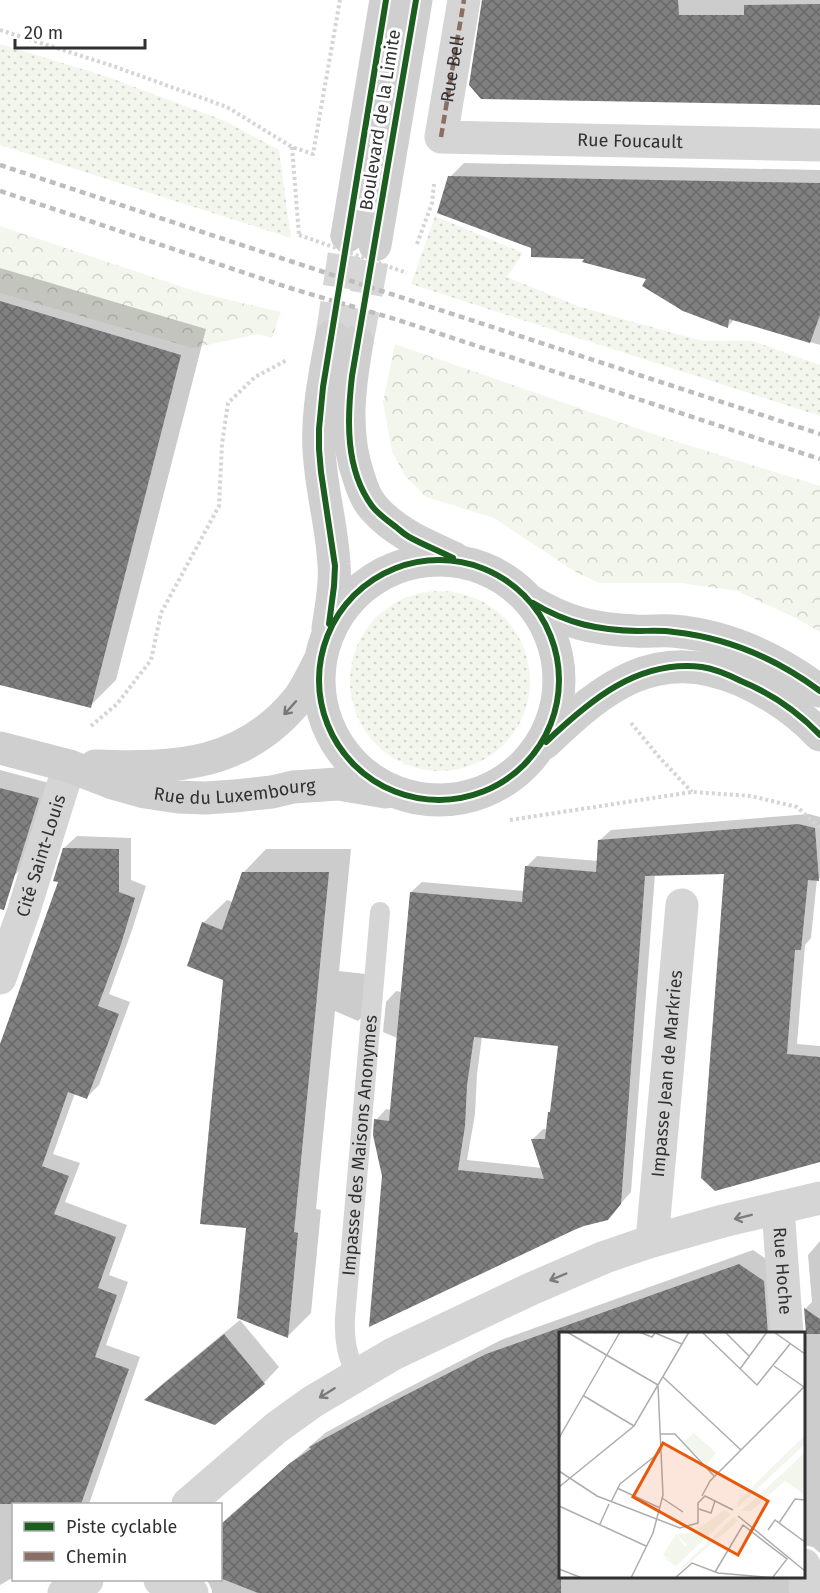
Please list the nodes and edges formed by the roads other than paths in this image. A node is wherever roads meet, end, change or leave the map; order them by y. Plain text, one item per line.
1 (386, 0) edge
2 (416, 0) edge
3 (464, 0) edge
4 (441, 136) joint
5 (820, 145) edge
6 (466, 564) junction
7 (527, 600) junction
8 (324, 649) junction
9 (820, 691) edge
10 (820, 735) edge
11 (0, 748) edge
12 (533, 754) junction
13 (54, 762) junction
14 (403, 794) junction
15 (681, 905) dead end
16 (380, 912) dead end
17 (0, 978) edge
18 (820, 1198) edge
19 (778, 1208) junction
20 (652, 1241) junction
21 (787, 1332) edge
22 (356, 1375) junction
23 (189, 1503) edge
24 (805, 1578) edge
25 (85, 1581) edge
26 (162, 1581) edge
27 (64, 1593) edge
28 (192, 1593) edge
29 (806, 1593) edge

1 - 2 main road, Boulevard de la Limite
3 - 4 street, Rue Bell
4 - 5 street, Rue Foucault
6 - 7 main road
6 - 8 main road, Rue du Luxembourg
6 - 8 main road
7 - 9 main road
7 - 12 main road
8 -> 13 main road, Rue du Luxembourg
8 - 14 main road
10 - 12 main road
11 - 13 main road, Rue du Luxembourg
12 - 14 main road
13 - 14 main road, Rue du Luxembourg
13 - 17 street, Cité Saint-Louis
15 - 20 street, Impasse Jean de Markries
16 - 22 lane, Impasse des Maisons Anonymes
18 - 19 street
19 -> 20 street
19 - 21 street, Rue Hoche
20 -> 22 street
22 -> 23 street
24 - 29 street
25 - 27 street
26 - 28 street

